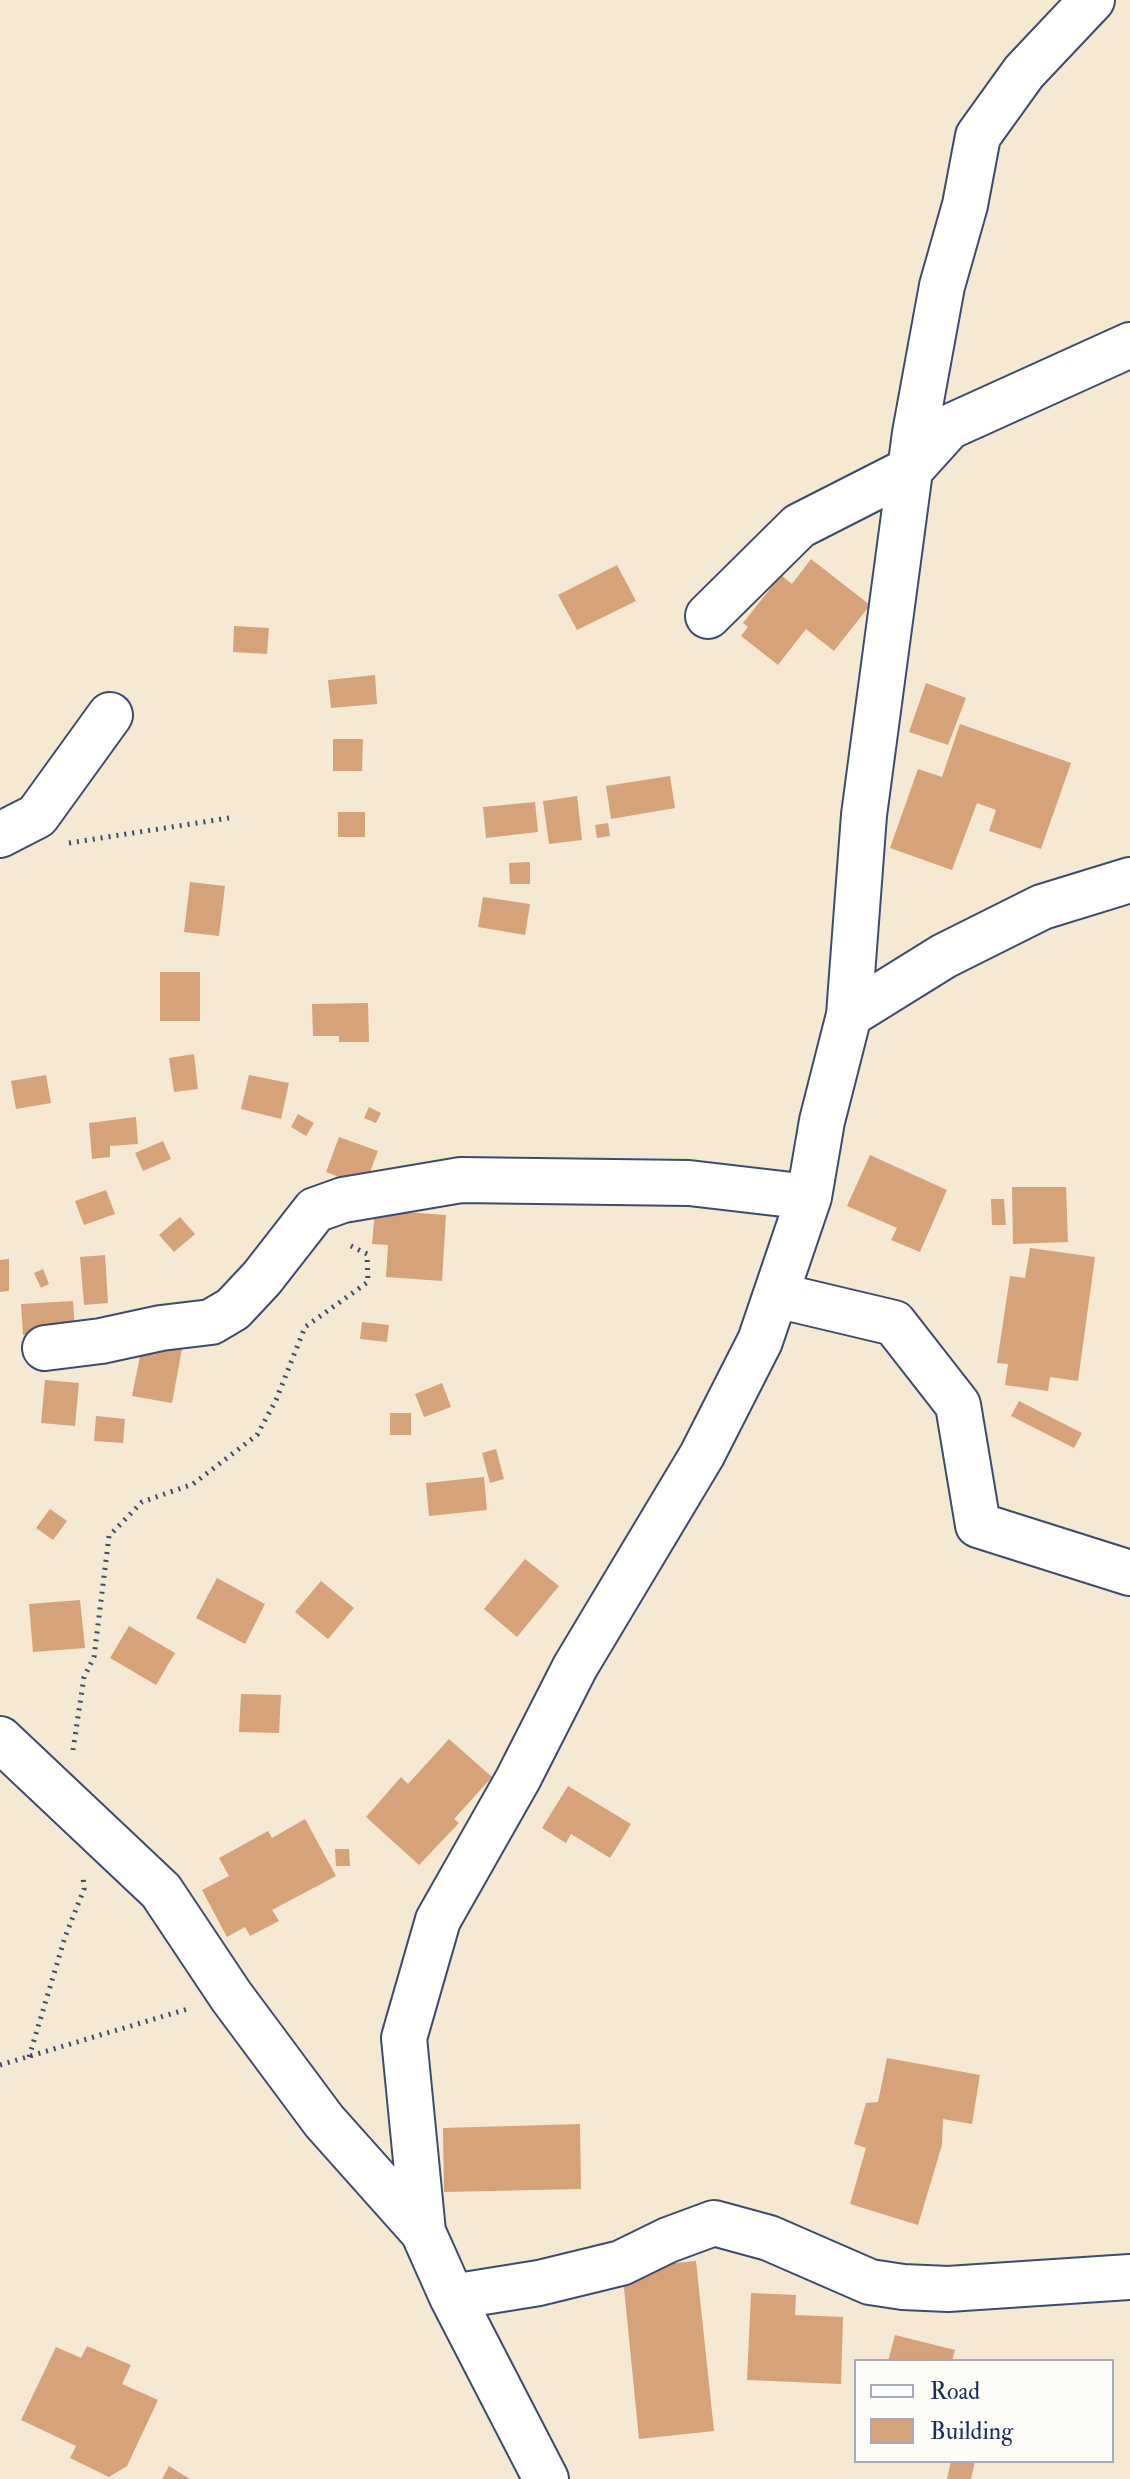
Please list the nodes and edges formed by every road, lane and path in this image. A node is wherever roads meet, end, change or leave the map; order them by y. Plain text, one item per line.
1 (1092, 0) edge
2 (1130, 345) edge
3 (911, 469) junction
4 (708, 616) dead end
5 (110, 715) dead end
6 (229, 818) dead end
7 (0, 835) edge
8 (60, 845) dead end
9 (1130, 880) edge
10 (849, 1015) junction
11 (809, 1197) junction
12 (304, 1222) junction
13 (776, 1295) junction
14 (45, 1348) dead end
15 (1130, 1573) edge
16 (0, 1739) edge
17 (72, 1806) junction
18 (83, 1874) dead end
19 (231, 1996) junction
20 (29, 2057) junction
21 (0, 2065) edge
22 (423, 2232) junction
23 (1130, 2277) edge
24 (452, 2297) junction
25 (546, 2479) edge

1 - 3 street
2 - 3 street
3 - 4 street
3 - 10 street
5 - 7 street
6 - 8 path
9 - 10 street
10 - 11 street
11 - 12 street
11 - 13 street
12 - 14 street
12 - 17 path
13 - 15 street
13 - 22 street
16 - 17 street
17 - 19 street
18 - 20 path
19 - 20 path
19 - 22 street
20 - 21 path
22 - 24 street
23 - 24 street
24 - 25 street

